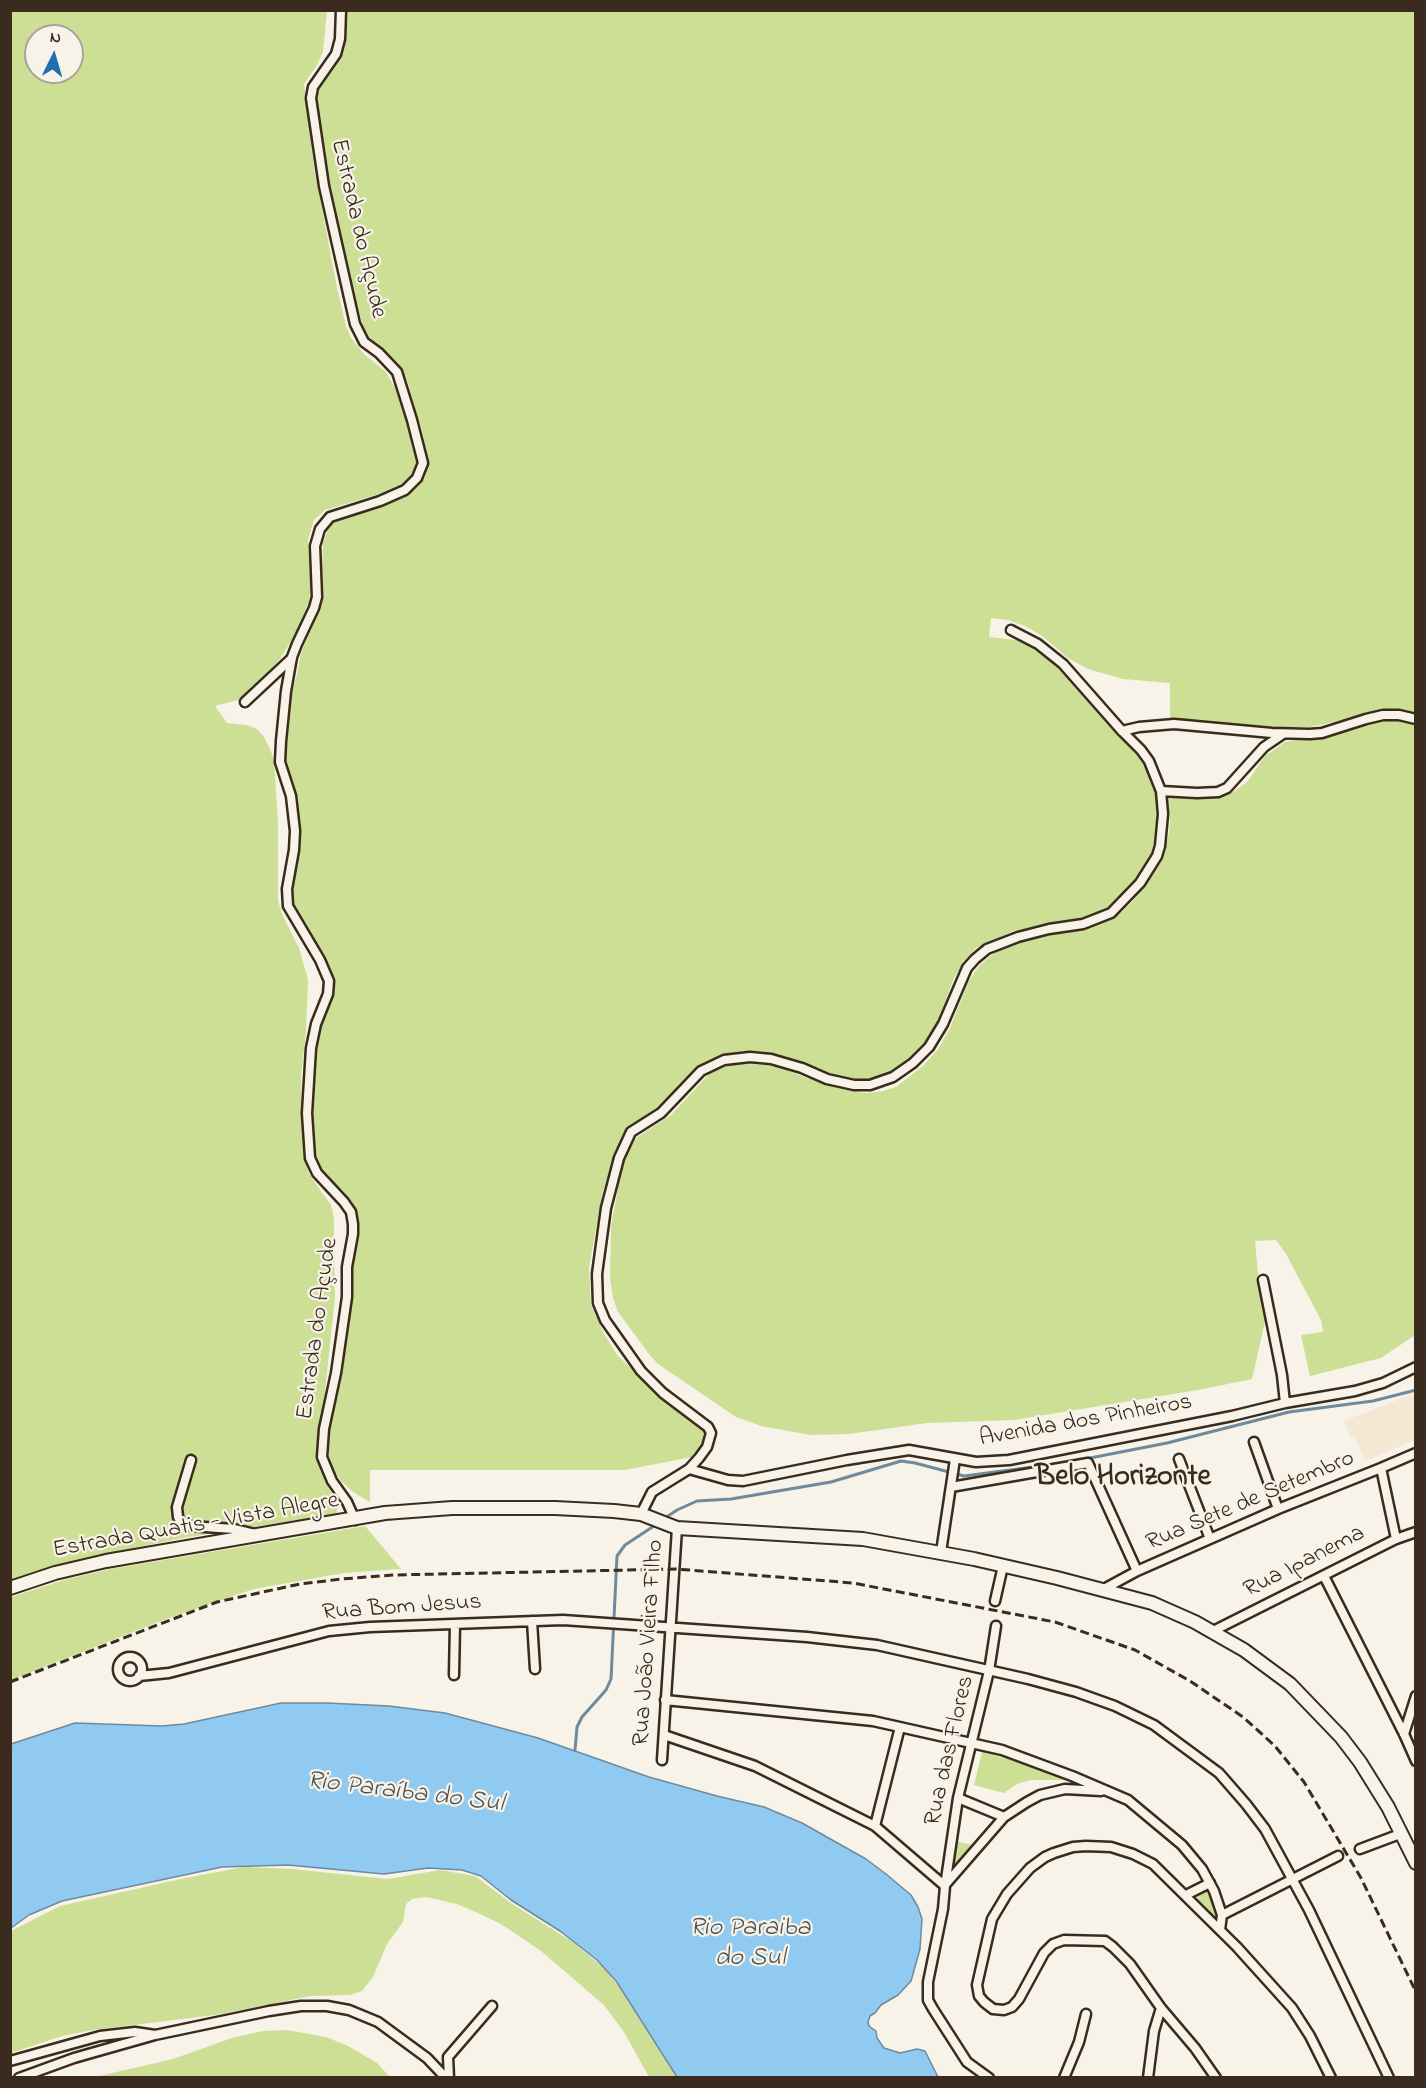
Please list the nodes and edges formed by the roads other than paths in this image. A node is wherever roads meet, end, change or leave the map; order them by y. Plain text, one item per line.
1 (341, 10) edge
2 (1011, 630) dead end
3 (292, 657) junction
4 (245, 702) dead end
5 (1416, 719) edge
6 (1122, 731) junction
7 (1283, 734) junction
8 (1161, 791) junction
9 (1263, 1280) dead end
10 (1416, 1367) edge
11 (1285, 1403) junction
12 (1254, 1442) dead end
13 (1416, 1453) edge
14 (1179, 1459) dead end
15 (191, 1460) dead end
16 (955, 1462) junction
17 (1381, 1468) junction
18 (689, 1469) junction
19 (952, 1483) junction
20 (1278, 1509) junction
21 (644, 1515) junction
22 (355, 1520) junction
23 (676, 1528) junction
24 (1416, 1532) edge
25 (258, 1534) junction
26 (1210, 1539) junction
27 (1396, 1539) junction
28 (941, 1552) junction
29 (1003, 1566) junction
30 (1137, 1571) junction
31 (1324, 1576) junction
32 (10, 1588) edge
33 (1102, 1590) junction
34 (995, 1601) dead end
35 (532, 1621) junction
36 (455, 1624) junction
37 (996, 1626) dead end
38 (672, 1628) junction
39 (1213, 1631) junction
40 (535, 1669) dead end
41 (989, 1671) junction
42 (454, 1675) dead end
43 (139, 1676) dead end
44 (1416, 1696) edge
45 (665, 1700) junction
46 (900, 1726) junction
47 (1404, 1734) junction
48 (664, 1735) junction
49 (970, 1741) junction
50 (662, 1760) dead end
51 (1416, 1761) edge
52 (1115, 1794) junction
53 (958, 1798) junction
54 (1004, 1817) junction
55 (875, 1826) junction
56 (1400, 1834) junction
57 (1360, 1849) dead end
58 (1338, 1856) dead end
59 (1416, 1863) edge
60 (1292, 1879) junction
61 (1210, 1883) junction
62 (945, 1886) junction
63 (1186, 1895) junction
64 (1222, 1915) junction
65 (1220, 1930) junction
66 (492, 2006) dead end
67 (1161, 2008) junction
68 (1086, 2014) dead end
69 (155, 2035) junction
70 (10, 2061) edge
71 (19, 2078) edge
72 (448, 2078) edge
73 (988, 2078) edge
74 (1064, 2078) edge
75 (1148, 2078) edge
76 (1216, 2078) edge
77 (1331, 2078) edge
78 (1389, 2078) edge

1 - 3 street, Estrada do Açude
2 - 6 street
3 - 4 street
3 - 22 street, Estrada do Açude
5 - 7 street
6 - 7 street
6 - 8 street
7 - 8 street
8 - 18 street
9 - 11 street
10 - 11 street, Avenida dos Pinheiros
11 - 16 street, Avenida dos Pinheiros
12 - 20 street
13 - 17 street, Rua Sete de Setembro
14 - 26 street
15 - 25 street
16 - 18 street, Avenida dos Pinheiros
16 - 19 street
17 - 20 street, Rua Sete de Setembro
17 - 27 street
18 - 21 street
19 - 28 street
19 - 30 street
20 - 26 street, Rua Sete de Setembro
21 - 22 street, Estrada Quatis - Vista Alegre
21 - 23 street, Estrada Quatis - Vista Alegre
22 - 25 street, Estrada Quatis - Vista Alegre
23 - 28 street, Estrada Quatis - Vista Alegre
23 - 38 street, Rua João Vieira Filho
24 - 27 street, Rua Ipanema
25 - 32 street, Estrada Quatis - Vista Alegre
26 - 30 street, Rua Sete de Setembro
27 - 31 street, Rua Ipanema
28 - 29 street, Estrada Quatis - Vista Alegre
29 - 33 street, Estrada Quatis - Vista Alegre
29 - 34 street
30 - 33 street, Rua Sete de Setembro
31 - 39 street, Rua Ipanema
31 - 47 street
33 - 39 street, Estrada Quatis - Vista Alegre
35 - 36 street, Rua Bom Jesus
35 - 38 street, Rua Bom Jesus
35 - 40 street
36 - 42 street
36 - 43 street, Rua Bom Jesus
37 - 41 street, Rua das Flores
38 - 41 street, Rua Bom Jesus
38 - 45 street, Rua João Vieira Filho
39 - 56 street, Estrada Quatis - Vista Alegre
41 - 49 street, Rua das Flores
41 - 60 street, Rua Bom Jesus
44 - 47 street
45 - 46 street
45 - 48 street, Rua João Vieira Filho
46 - 49 street
46 - 55 street
47 - 51 street
48 - 50 street, Rua João Vieira Filho
48 - 55 street
49 - 52 street
49 - 53 street, Rua das Flores
52 - 54 street
52 - 61 street
53 - 54 street
53 - 62 street, Rua das Flores
54 - 62 street
55 - 62 street
56 - 57 street
56 - 59 street, Estrada Quatis - Vista Alegre
58 - 60 street
60 - 64 street
60 - 78 street, Rua Bom Jesus
61 - 63 street
61 - 64 street
62 - 73 street, Rua das Flores
63 - 65 street
63 - 67 street
64 - 65 street
65 - 77 street
66 - 72 street
67 - 75 street
67 - 76 street
68 - 74 street
69 - 70 street
69 - 71 street
69 - 72 street

